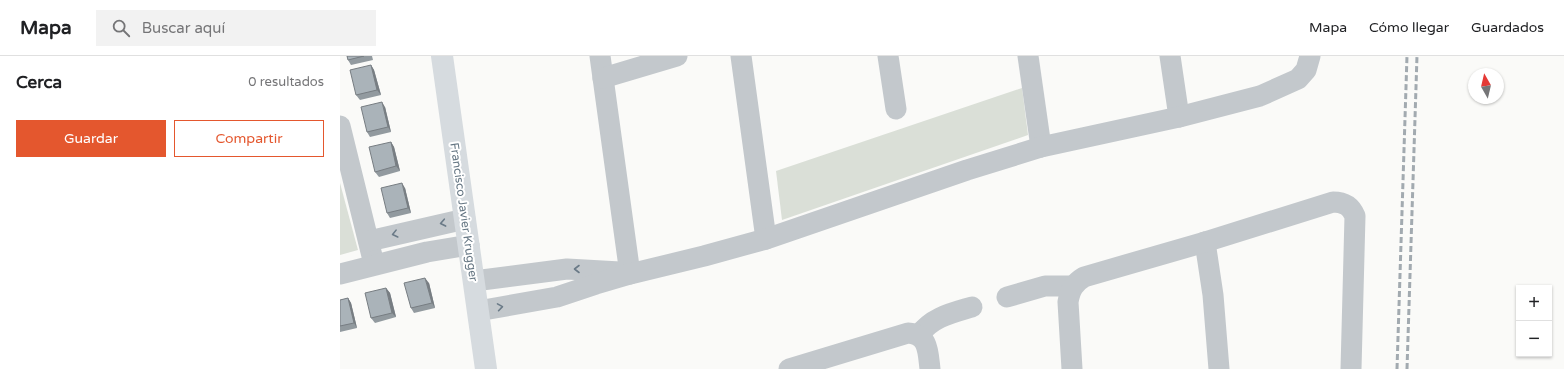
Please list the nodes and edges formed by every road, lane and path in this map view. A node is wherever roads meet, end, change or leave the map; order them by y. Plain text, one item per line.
1 (442, 56) edge
2 (600, 56) edge
3 (677, 56) edge
4 (741, 56) edge
5 (888, 56) edge
6 (1028, 56) edge
7 (1170, 56) edge
8 (1310, 56) edge
9 (603, 78) junction
10 (896, 109) dead end
11 (1179, 117) junction
12 (340, 126) edge
13 (1041, 147) junction
14 (465, 219) junction
15 (766, 239) junction
16 (368, 241) junction
17 (1205, 242) junction
18 (469, 245) junction
19 (374, 264) junction
20 (340, 274) edge
21 (630, 274) junction
22 (474, 281) junction
23 (1073, 286) junction
24 (1007, 297) dead end
25 (972, 307) dead end
26 (478, 311) junction
27 (919, 335) junction
28 (486, 369) edge
29 (789, 369) edge
30 (930, 369) edge
31 (1072, 369) edge
32 (1219, 369) edge
33 (1351, 369) edge

1 - 14 main road, Francisco Javier Krugger
2 - 9 street
3 - 9 street
4 - 15 street
5 - 10 street
6 - 13 street
7 - 11 street
8 - 11 street
9 - 21 street
11 - 13 street
12 - 16 street
13 - 15 street
14 -> 16 street
14 - 18 main road, Francisco Javier Krugger
15 - 21 street
16 - 19 street
17 - 23 street
17 - 32 street
17 - 33 street
18 - 19 street
18 - 22 main road, Francisco Javier Krugger
19 - 20 street
21 -> 22 street
26 -> 21 street
22 - 26 main road, Francisco Javier Krugger
23 - 24 street
23 - 31 street
25 - 27 street
26 - 28 main road, Francisco Javier Krugger
27 - 29 street
27 - 30 street

